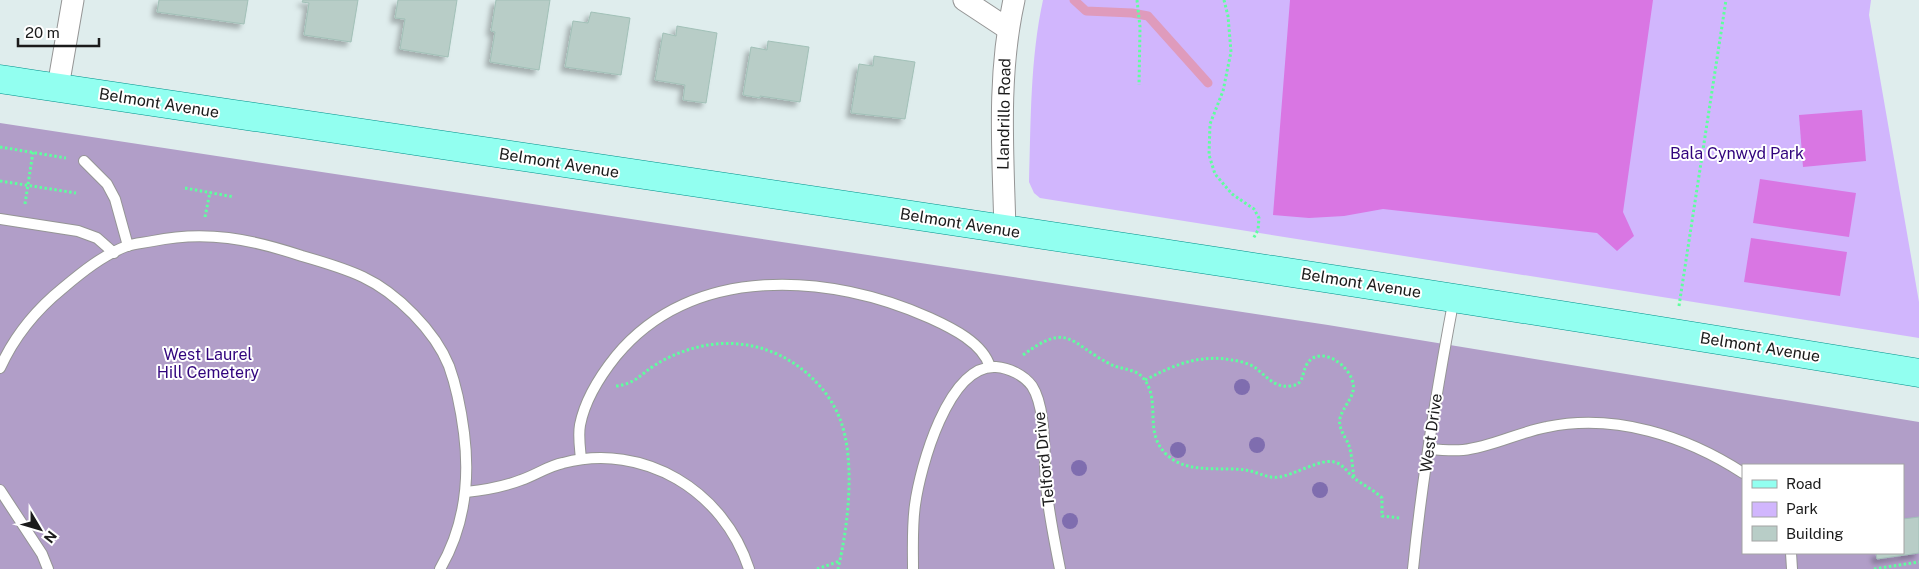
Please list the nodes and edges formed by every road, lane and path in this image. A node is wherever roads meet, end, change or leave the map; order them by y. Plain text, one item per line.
1 (73, 0) edge
2 (964, 0) edge
3 (1014, 0) edge
4 (1224, 0) edge
5 (1726, 0) edge
6 (1137, 2) edge
7 (1008, 29) junction
8 (0, 79) edge
9 (1140, 86) dead end
10 (58, 87) junction
11 (0, 147) edge
12 (33, 152) junction
13 (84, 160) joint
14 (0, 181) edge
15 (27, 186) junction
16 (185, 188) dead end
17 (210, 192) junction
18 (76, 193) dead end
19 (234, 196) dead end
20 (0, 219) edge
21 (22, 222) junction
22 (1005, 230) junction
23 (202, 235) junction
24 (1251, 243) dead end
25 (128, 246) junction
26 (114, 253) junction
27 (1455, 297) junction
28 (1679, 307) dead end
29 (3, 352) edge
30 (990, 367) junction
31 (0, 368) edge
32 (1010, 370) junction
33 (1919, 373) edge
34 (1145, 380) junction
35 (596, 384) junction
36 (1429, 449) junction
37 (581, 459) junction
38 (1742, 472) edge
39 (1354, 477) junction
40 (0, 490) edge
41 (466, 492) junction
42 (1418, 520) junction
43 (1792, 554) edge
44 (840, 561) junction
45 (1919, 562) edge
46 (48, 569) edge
47 (440, 569) edge
48 (749, 569) edge
49 (817, 569) edge
50 (838, 569) edge
51 (913, 569) edge
52 (1060, 569) edge
53 (1413, 569) edge
54 (1792, 569) edge
55 (1874, 569) edge

1 - 10 street
2 - 7 street
3 - 7 street, Llandrillo Road
4 - 24 path
5 - 28 path
6 - 9 path
7 - 22 street, Llandrillo Road
8 - 10 main road, Belmont Avenue
10 - 22 main road, Belmont Avenue
11 - 12 path
12 - 13 path
12 - 15 path
13 - 25 lane
14 - 15 path
15 - 18 path
15 - 21 path
16 - 17 path
17 - 19 path
17 - 23 path
20 - 21 lane
21 - 26 lane
22 - 27 main road, Belmont Avenue
23 - 25 lane
23 - 41 lane
25 - 26 lane
26 - 29 lane
27 - 33 main road, Belmont Avenue
27 - 36 lane, West Drive
29 - 31 lane
30 - 32 lane, Telford Drive
30 - 35 lane
30 - 51 lane
32 - 34 path
32 - 52 lane, Telford Drive
34 - 39 path
34 - 39 path
35 - 37 lane
35 - 44 path
36 - 38 lane
36 - 42 lane, West Drive
37 - 41 lane
37 - 48 lane
39 - 42 path
40 - 46 lane
41 - 47 lane
42 - 53 lane, West Drive
43 - 54 lane
44 - 49 path
44 - 50 path
45 - 55 path

